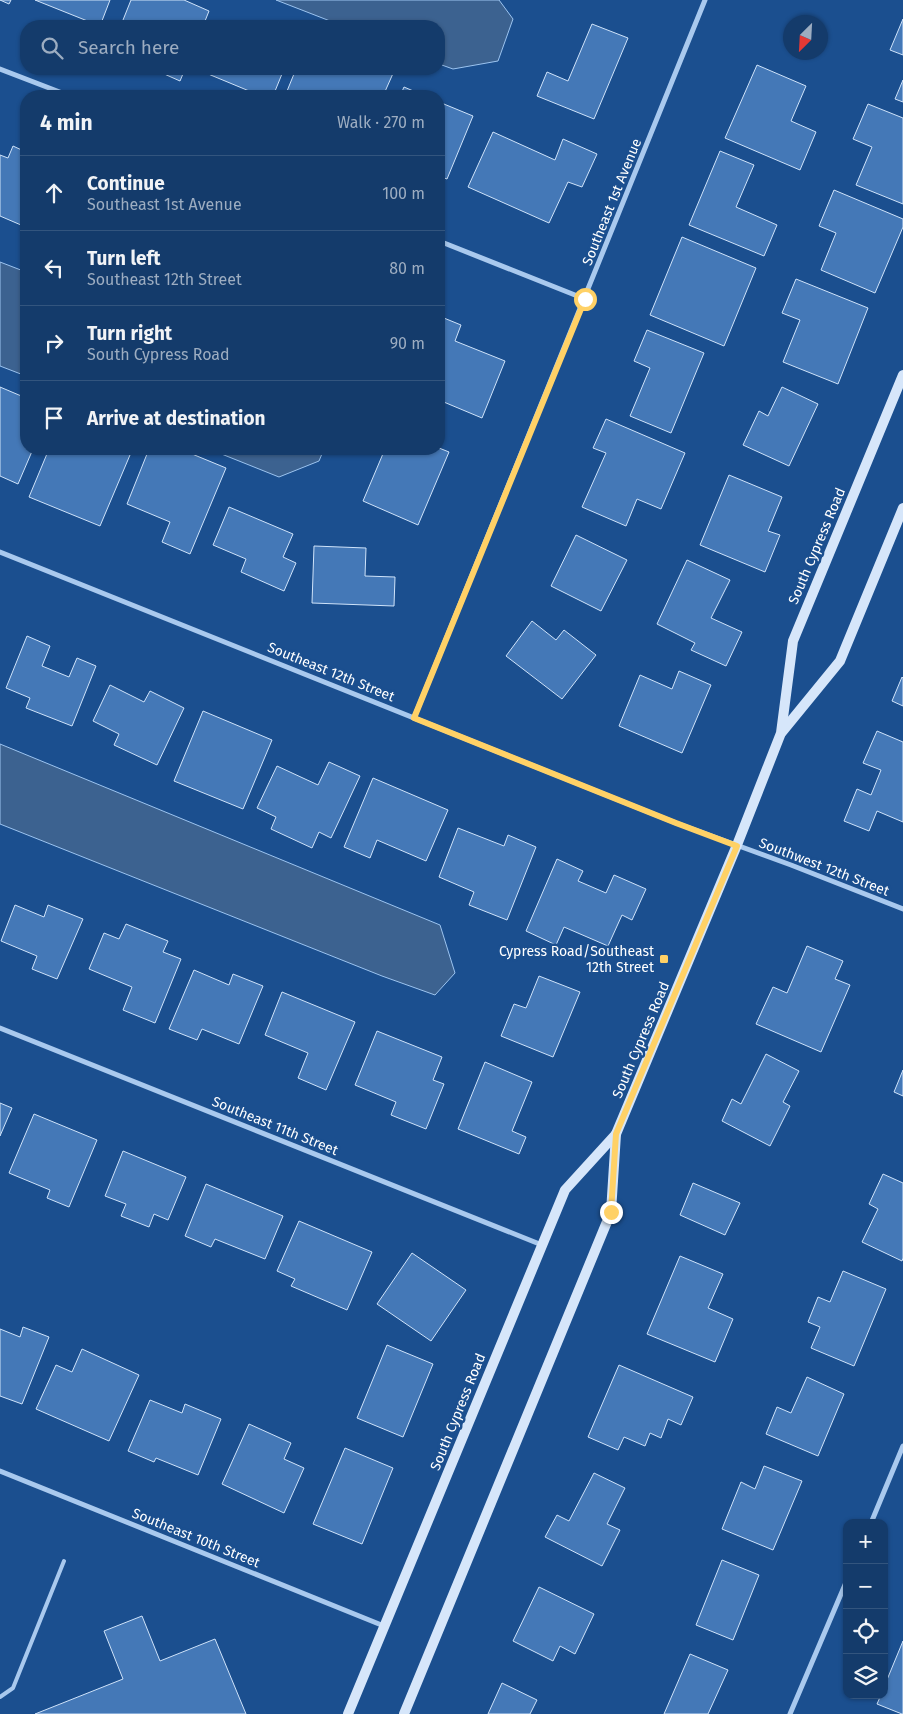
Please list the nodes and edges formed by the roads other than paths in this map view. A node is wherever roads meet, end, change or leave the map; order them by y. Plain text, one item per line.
1 (705, 0) edge
2 (0, 69) edge
3 (54, 90) edge
4 (445, 243) edge
5 (585, 299) junction
6 (903, 375) edge
7 (903, 508) edge
8 (0, 552) edge
9 (414, 718) junction
10 (781, 733) junction
11 (737, 846) junction
12 (903, 909) edge
13 (0, 1028) edge
14 (616, 1134) junction
15 (542, 1245) junction
16 (903, 1446) edge
17 (0, 1471) edge
18 (873, 1519) edge
19 (64, 1561) dead end
20 (843, 1589) edge
21 (384, 1626) junction
22 (0, 1697) edge
23 (348, 1714) edge
24 (404, 1714) edge
25 (790, 1714) edge

1 - 5 street, Southeast 1st Avenue
2 - 3 street
4 - 5 street
5 - 9 street, Southeast 1st Avenue
6 - 10 street, South Cypress Road
7 - 10 street, South Cypress Road
8 - 9 street, Southeast 12th Street
9 - 11 street, Southeast 12th Street
10 - 11 street, South Cypress Road
11 - 12 street, Southwest 12th Street
11 - 14 street, South Cypress Road
13 - 15 street, Southeast 11th Street
14 - 15 street, South Cypress Road
14 - 24 street, South Cypress Road
15 - 21 street, South Cypress Road
16 - 18 street
17 - 21 street, Southeast 10th Street
19 - 22 lane
20 - 25 street
21 - 23 street, South Cypress Road

